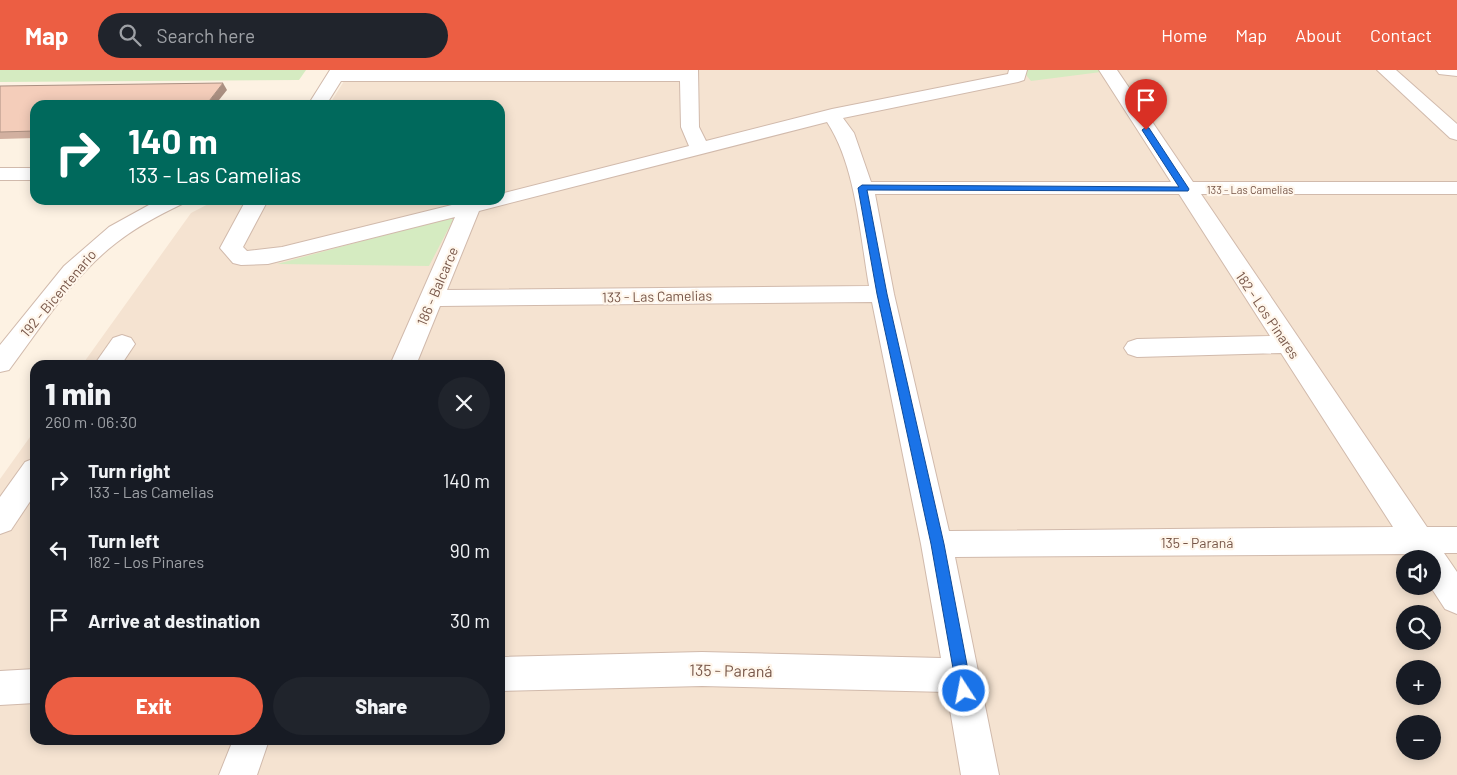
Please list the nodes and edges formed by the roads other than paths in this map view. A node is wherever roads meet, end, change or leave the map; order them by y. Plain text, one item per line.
1 (1018, 70) edge
2 (1108, 70) edge
3 (1386, 70) edge
4 (1445, 70) edge
5 (1457, 71) edge
6 (337, 73) edge
7 (688, 73) edge
8 (320, 100) edge
9 (832, 115) junction
10 (1457, 134) edge
11 (700, 148) junction
12 (0, 174) edge
13 (30, 174) edge
14 (862, 188) junction
15 (1457, 188) edge
16 (1185, 189) junction
17 (505, 198) edge
18 (165, 205) edge
19 (253, 205) edge
20 (481, 205) edge
21 (470, 208) junction
22 (882, 294) junction
23 (432, 298) junction
24 (122, 344) dead end
25 (1288, 344) junction
26 (1137, 348) dead end
27 (111, 360) edge
28 (406, 360) edge
29 (0, 363) edge
30 (30, 477) edge
31 (0, 521) edge
32 (1457, 540) edge
33 (937, 544) junction
34 (1424, 550) edge
35 (1436, 550) edge
36 (1396, 553) edge
37 (1441, 575) edge
38 (1457, 599) edge
39 (505, 674) edge
40 (961, 675) junction
41 (30, 686) edge
42 (0, 688) edge
43 (249, 745) edge
44 (238, 775) edge
45 (980, 775) edge

1 - 9 street
2 - 16 street, 182 - Los Pinares
3 - 10 street
4 - 5 street
6 - 7 street
6 - 8 street
7 - 11 street
9 - 11 street
9 - 14 street
11 - 17 street
12 - 13 street
14 - 16 street, 133 - Las Camelias
14 - 22 street
15 - 16 street, 133 - Las Camelias
16 - 25 street, 182 - Los Pinares
18 - 29 street, 192 - Bicentenario
19 - 21 street
20 - 21 street
21 - 23 street, 186 - Balcarce
22 - 23 street, 133 - Las Camelias
22 - 33 street
23 - 28 street, 186 - Balcarce
24 - 27 street
25 - 26 street
25 - 34 street, 182 - Los Pinares
30 - 31 street
32 - 35 street, 135 - Paraná
33 - 36 street, 135 - Paraná
33 - 40 street
37 - 38 street, 182 - Los Pinares
39 - 40 street, 135 - Paraná
40 - 45 street
41 - 42 street
43 - 44 street

